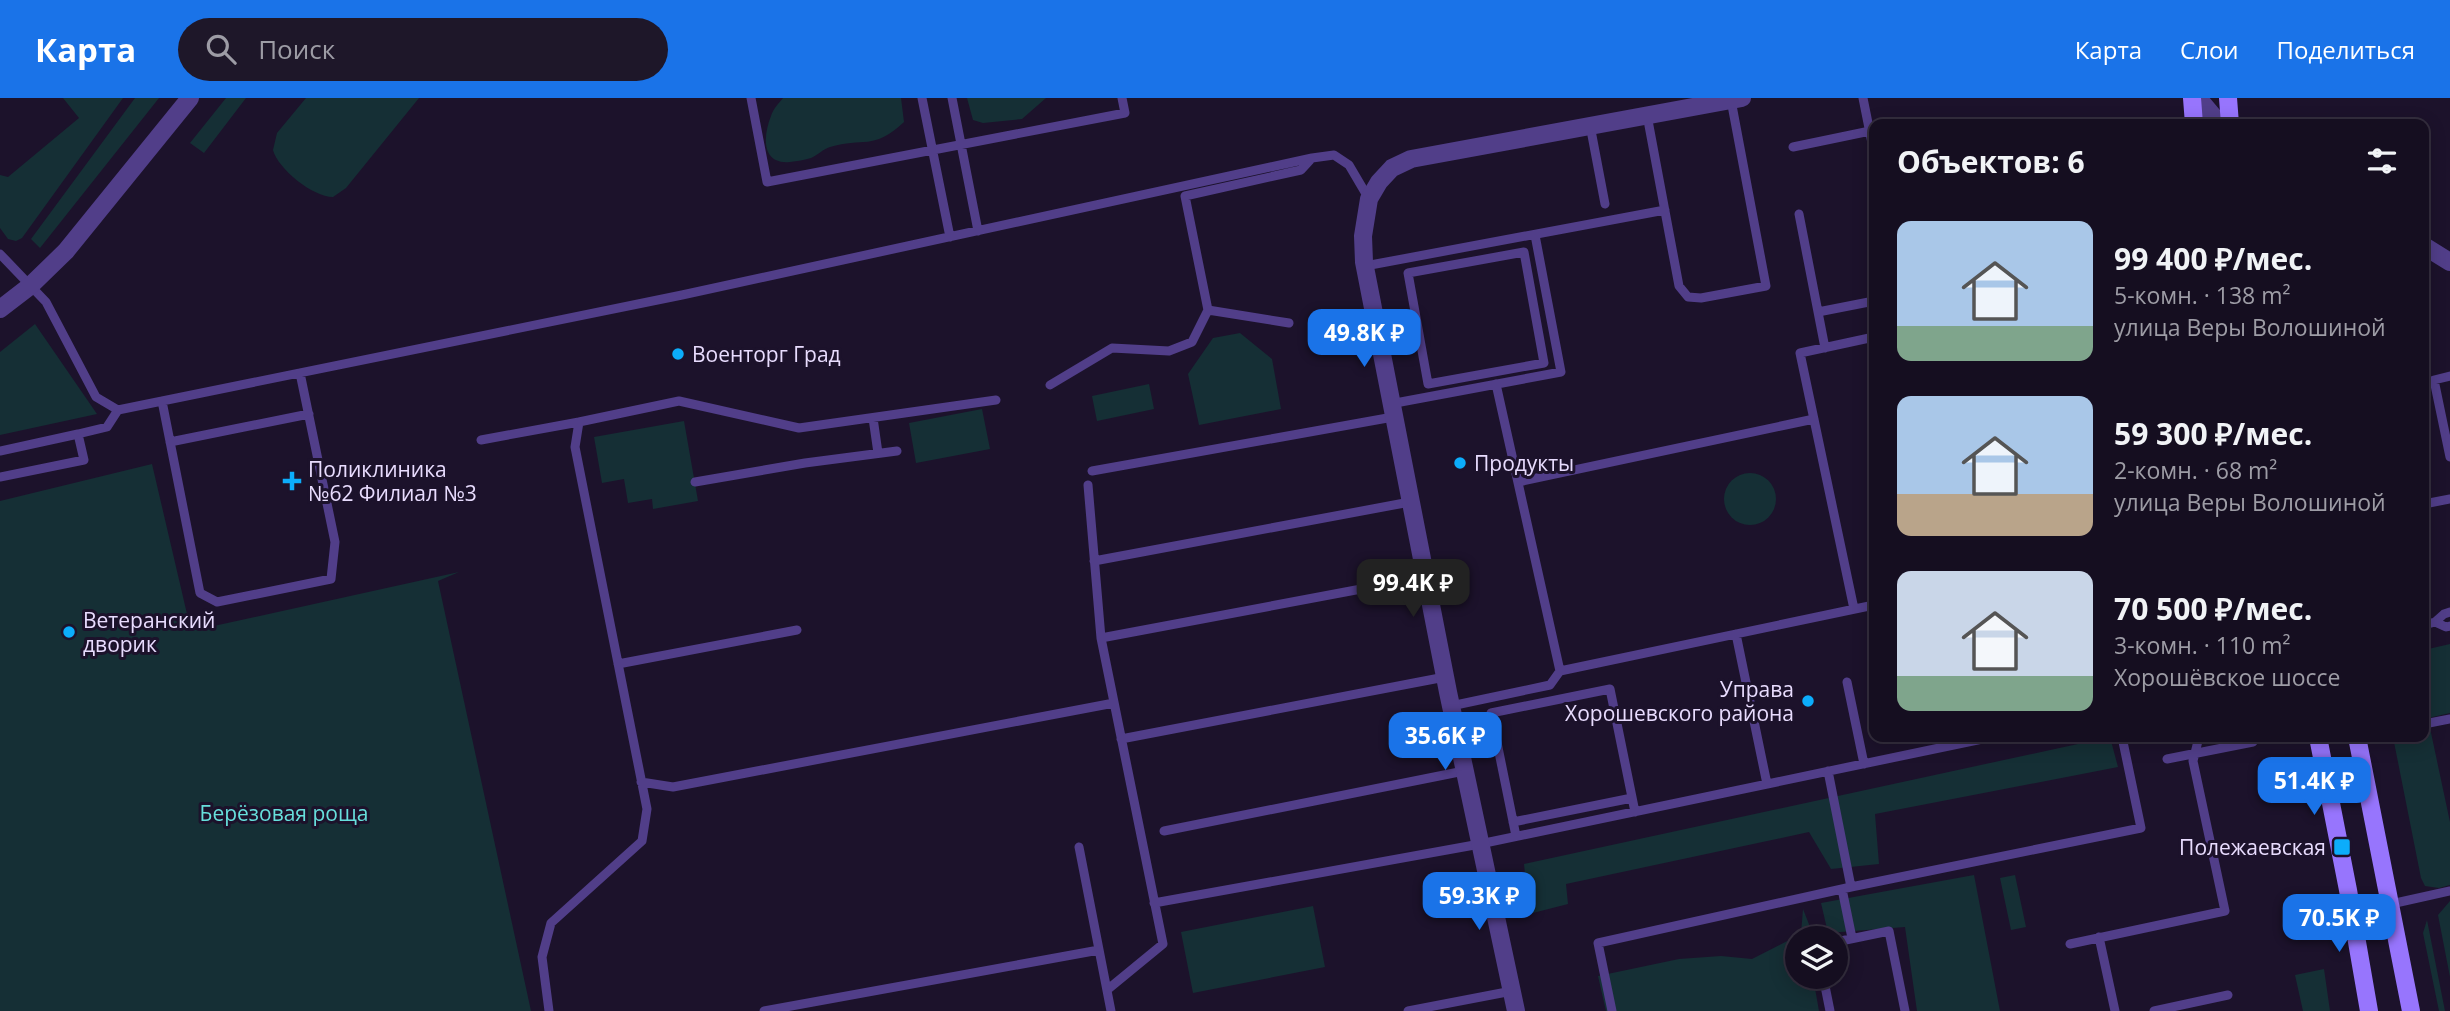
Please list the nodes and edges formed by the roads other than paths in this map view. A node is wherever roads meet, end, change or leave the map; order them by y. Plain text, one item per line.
1 (190, 98) edge
2 (751, 98) edge
3 (922, 98) edge
4 (952, 98) edge
5 (1122, 98) edge
6 (1863, 98) edge
7 (2192, 98) edge
8 (2198, 98) edge
9 (2228, 98) edge
10 (1736, 99) edge
11 (1647, 114) junction
12 (2194, 119) edge
13 (2216, 119) edge
14 (2230, 119) edge
15 (1590, 125) junction
16 (1869, 126) edge
17 (1869, 131) edge
18 (961, 145) junction
19 (1793, 147) dead end
20 (933, 150) junction
21 (1312, 158) junction
22 (1369, 199) junction
23 (1605, 204) dead end
24 (1665, 210) junction
25 (1799, 214) dead end
26 (978, 231) junction
27 (1535, 235) junction
28 (950, 237) junction
29 (2429, 249) edge
30 (0, 254) edge
31 (1399, 260) junction
32 (2450, 262) edge
33 (1365, 266) junction
34 (1408, 273) junction
35 (30, 286) junction
36 (1869, 302) edge
37 (0, 309) edge
38 (1208, 310) junction
39 (1818, 312) junction
40 (1289, 323) dead end
41 (1869, 338) edge
42 (1825, 348) junction
43 (300, 373) junction
44 (2450, 376) edge
45 (1428, 384) junction
46 (1496, 384) junction
47 (1050, 385) dead end
48 (1430, 396) junction
49 (996, 400) dead end
50 (162, 401) junction
51 (118, 410) junction
52 (1391, 410) junction
53 (309, 414) junction
54 (873, 418) junction
55 (1814, 419) junction
56 (579, 422) junction
57 (78, 433) junction
58 (481, 440) dead end
59 (170, 442) junction
60 (2449, 446) edge
61 (0, 451) edge
62 (897, 451) dead end
63 (878, 453) junction
64 (2450, 457) edge
65 (1093, 471) dead end
66 (0, 477) edge
67 (695, 482) dead end
68 (1518, 482) junction
69 (1088, 485) dead end
70 (2450, 499) edge
71 (1410, 502) junction
72 (2429, 504) edge
73 (1094, 561) junction
74 (1425, 577) junction
75 (1869, 606) edge
76 (1854, 609) junction
77 (2450, 612) edge
78 (2435, 622) junction
79 (2429, 624) edge
80 (2450, 626) edge
81 (797, 630) dead end
82 (1736, 634) junction
83 (1101, 638) junction
84 (618, 664) junction
85 (1560, 671) junction
86 (1446, 677) junction
87 (1847, 682) dead end
88 (1114, 703) junction
89 (1451, 706) junction
90 (2450, 719) edge
91 (2429, 723) edge
92 (1121, 739) junction
93 (1968, 742) edge
94 (2123, 742) edge
95 (2198, 742) edge
96 (2253, 742) dead end
97 (2319, 742) edge
98 (2358, 742) edge
99 (2194, 754) junction
100 (2167, 759) dead end
101 (1864, 764) junction
102 (1464, 771) junction
103 (1828, 771) junction
104 (641, 782) junction
105 (1767, 784) junction
106 (1632, 798) junction
107 (1635, 812) junction
108 (1513, 822) junction
109 (1164, 831) dead end
110 (1516, 836) junction
111 (1480, 844) junction
112 (1079, 847) dead end
113 (1847, 888) junction
114 (2450, 891) edge
115 (1154, 903) junction
116 (2391, 904) junction
117 (2099, 937) junction
118 (1852, 938) junction
119 (1848, 939) edge
120 (2070, 944) dead end
121 (1099, 950) junction
122 (1826, 989) edge
123 (1107, 990) junction
124 (1512, 991) junction
125 (2228, 995) dead end
126 (550, 1011) edge
127 (764, 1011) edge
128 (1111, 1011) edge
129 (1409, 1011) edge
130 (1516, 1011) edge
131 (1612, 1011) edge
132 (1830, 1011) edge
133 (1905, 1011) edge
134 (2115, 1011) edge
135 (2154, 1011) edge
136 (2369, 1011) edge
137 (2411, 1011) edge

1 - 35 street
2 - 20 lane
3 - 20 lane
4 - 18 lane
5 - 18 lane
6 - 16 lane
7 - 12 main road
8 - 13 street
9 - 14 main road
10 - 11 street
10 - 24 lane
11 - 15 street
11 - 24 lane
15 - 22 street
15 - 23 lane
17 - 19 lane
18 - 20 lane
18 - 26 lane
20 - 28 lane
21 - 22 lane
21 - 26 lane
21 - 38 lane
22 - 33 street
24 - 27 lane
25 - 39 lane
26 - 28 lane
27 - 31 lane
27 - 46 lane
28 - 43 lane
29 - 32 street
30 - 35 lane
31 - 33 lane
31 - 34 lane
33 - 52 street
34 - 45 lane
34 - 45 lane
35 - 37 street
35 - 51 lane
36 - 39 lane
38 - 40 lane
38 - 47 lane
39 - 42 lane
41 - 42 lane
42 - 55 lane
43 - 50 lane
43 - 53 lane
44 - 60 lane
45 - 48 lane
46 - 48 lane
46 - 68 lane
48 - 52 lane
49 - 54 lane
50 - 51 lane
50 - 59 lane
51 - 57 lane
52 - 65 lane
52 - 71 street
53 - 59 lane
53 - 59 lane
54 - 56 lane
54 - 63 lane
55 - 68 lane
55 - 76 lane
56 - 58 lane
56 - 84 lane
57 - 61 lane
57 - 66 lane
60 - 64 lane
62 - 63 lane
63 - 67 lane
68 - 85 lane
69 - 73 lane
70 - 72 lane
71 - 73 lane
71 - 74 street
73 - 83 lane
74 - 83 lane
74 - 86 street
75 - 76 lane
76 - 82 lane
77 - 78 lane
78 - 79 lane
78 - 80 lane
81 - 84 lane
82 - 85 lane
82 - 105 lane
83 - 88 lane
84 - 104 lane
85 - 89 lane
86 - 89 street
86 - 92 lane
87 - 101 lane
88 - 92 lane
88 - 104 lane
89 - 102 street
90 - 91 lane
92 - 115 lane
93 - 101 lane
94 - 113 lane
95 - 99 lane
96 - 99 lane
97 - 136 main road
98 - 116 main road
99 - 100 lane
99 - 117 lane
101 - 103 lane
102 - 109 lane
102 - 111 street
103 - 105 lane
103 - 113 lane
104 - 126 lane
105 - 107 lane
106 - 107 lane
106 - 108 lane
106 - 108 lane
107 - 110 lane
108 - 110 lane
110 - 111 lane
111 - 115 lane
111 - 124 street
112 - 121 lane
113 - 118 lane
113 - 131 lane
114 - 116 lane
115 - 123 lane
116 - 137 main road
117 - 120 lane
117 - 134 lane
118 - 119 lane
118 - 133 lane
121 - 123 lane
121 - 127 lane
122 - 132 lane
123 - 128 lane
124 - 129 lane
124 - 130 street
125 - 135 lane

